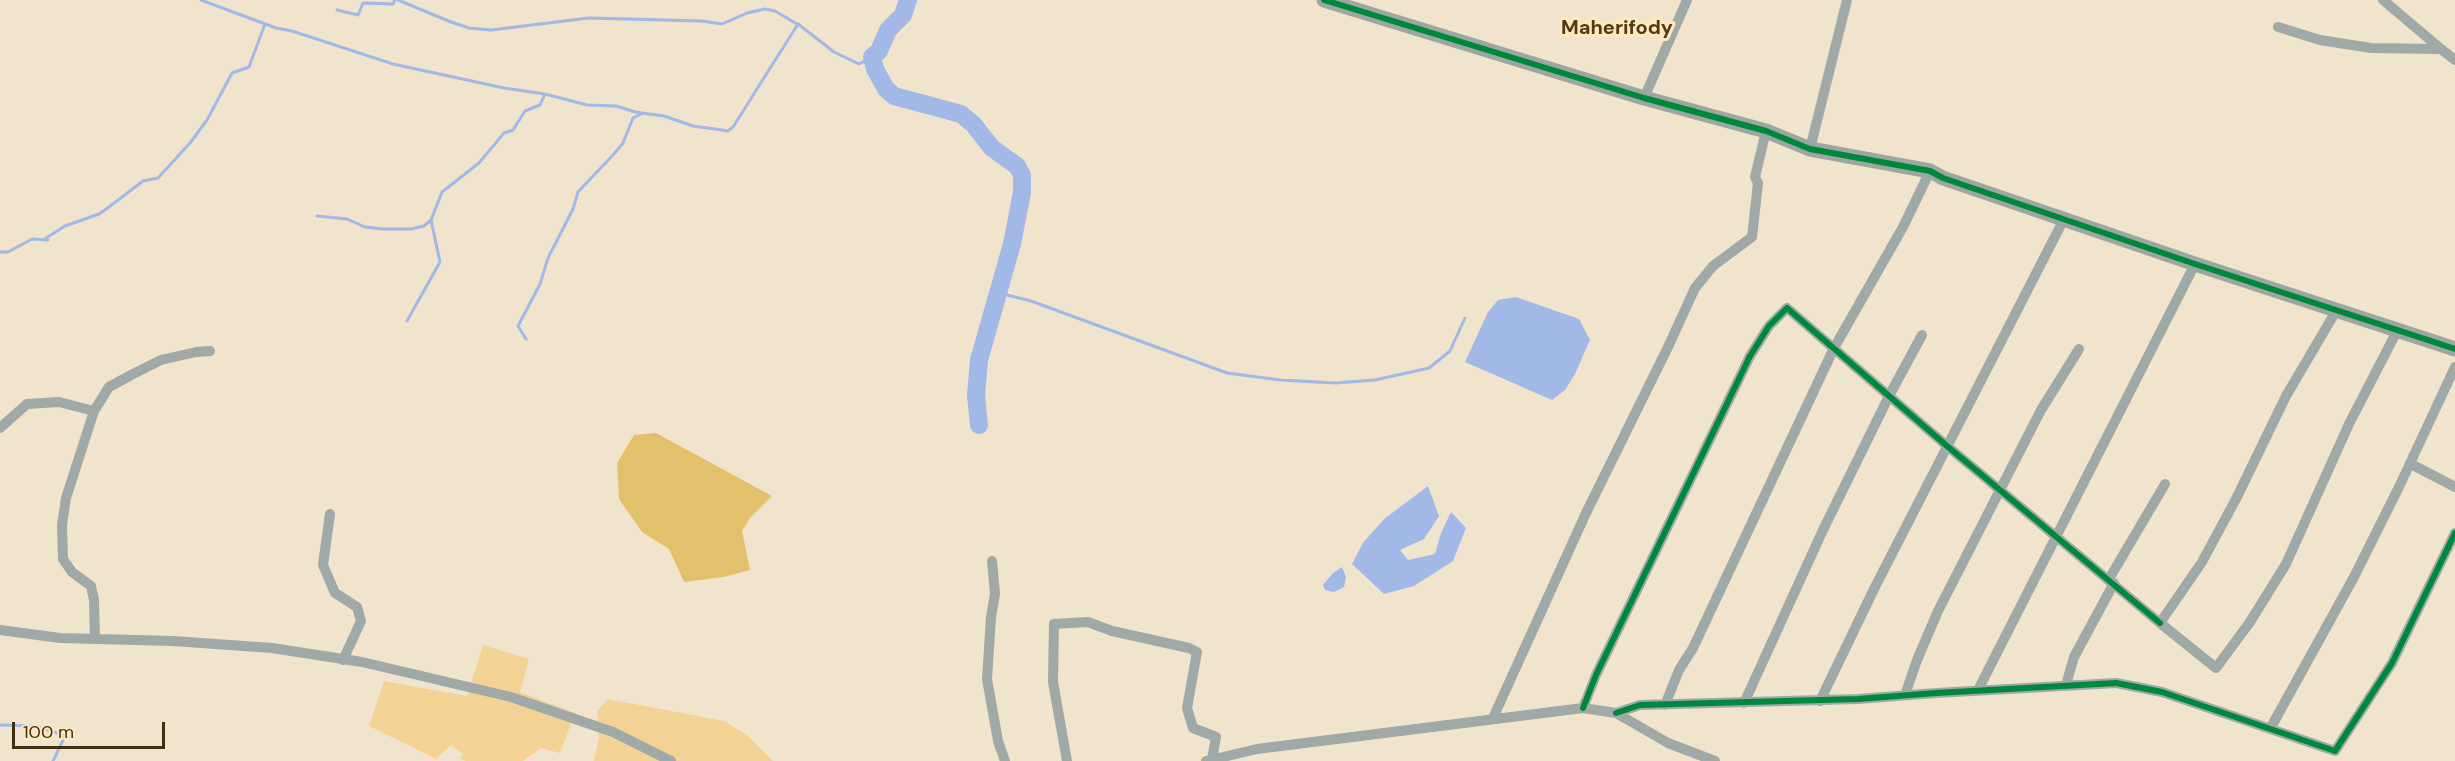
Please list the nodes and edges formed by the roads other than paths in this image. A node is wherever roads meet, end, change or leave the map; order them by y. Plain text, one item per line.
1 (1324, 0) edge
2 (1687, 0) edge
3 (1847, 0) edge
4 (2383, 0) edge
5 (2278, 27) dead end
6 (2441, 49) junction
7 (2455, 60) edge
8 (1644, 98) junction
9 (1766, 132) junction
10 (1810, 148) junction
11 (1930, 171) junction
12 (2064, 219) junction
13 (2195, 264) junction
14 (2336, 311) junction
15 (2397, 331) junction
16 (1922, 335) dead end
17 (1834, 348) junction
18 (2079, 349) dead end
19 (2455, 349) edge
20 (210, 351) dead end
21 (2455, 367) edge
22 (1889, 396) junction
23 (94, 411) junction
24 (0, 428) edge
25 (1947, 446) junction
26 (2410, 464) junction
27 (2165, 484) dead end
28 (2455, 487) edge
29 (2000, 490) junction
30 (330, 513) dead end
31 (2455, 533) edge
32 (2057, 537) junction
33 (992, 561) dead end
34 (2111, 581) junction
35 (2160, 623) junction
36 (0, 630) edge
37 (94, 639) junction
38 (344, 660) junction
39 (2066, 685) junction
40 (1978, 690) junction
41 (1905, 695) junction
42 (1820, 701) junction
43 (1744, 703) junction
44 (1665, 705) junction
45 (1583, 708) junction
46 (1616, 713) junction
47 (1493, 718) junction
48 (2270, 729) junction
49 (1209, 760) edge
50 (671, 761) edge
51 (1005, 761) edge
52 (1067, 761) edge
53 (1715, 761) edge

1 - 8 street
2 - 8 street
3 - 10 street
4 - 6 street
5 - 6 street
6 - 7 street
8 - 9 street
9 - 10 street
9 - 47 street
10 - 11 street
11 - 12 street
11 - 17 street
12 - 13 street
12 - 25 street
13 - 14 street
13 - 32 street
14 - 15 street
14 - 35 street
15 - 19 street
15 - 35 street
16 - 22 street
17 - 22 street
17 - 44 street
17 - 45 street
18 - 29 street
20 - 23 street
21 - 26 street
22 - 25 street
22 - 43 street
23 - 24 street
23 - 37 street
25 - 29 street
25 - 42 street
26 - 28 street
26 - 48 street
27 - 34 street
29 - 32 street
29 - 41 street
30 - 38 street
31 - 48 street
32 - 34 street
32 - 40 street
33 - 51 street
34 - 35 street
34 - 39 street
36 - 37 street
37 - 38 street
38 - 50 street
39 - 40 street
39 - 48 street
40 - 41 street
41 - 42 street
42 - 43 street
43 - 44 street
44 - 46 street
45 - 46 street
45 - 47 street
46 - 53 street
47 - 49 street
49 - 52 street

